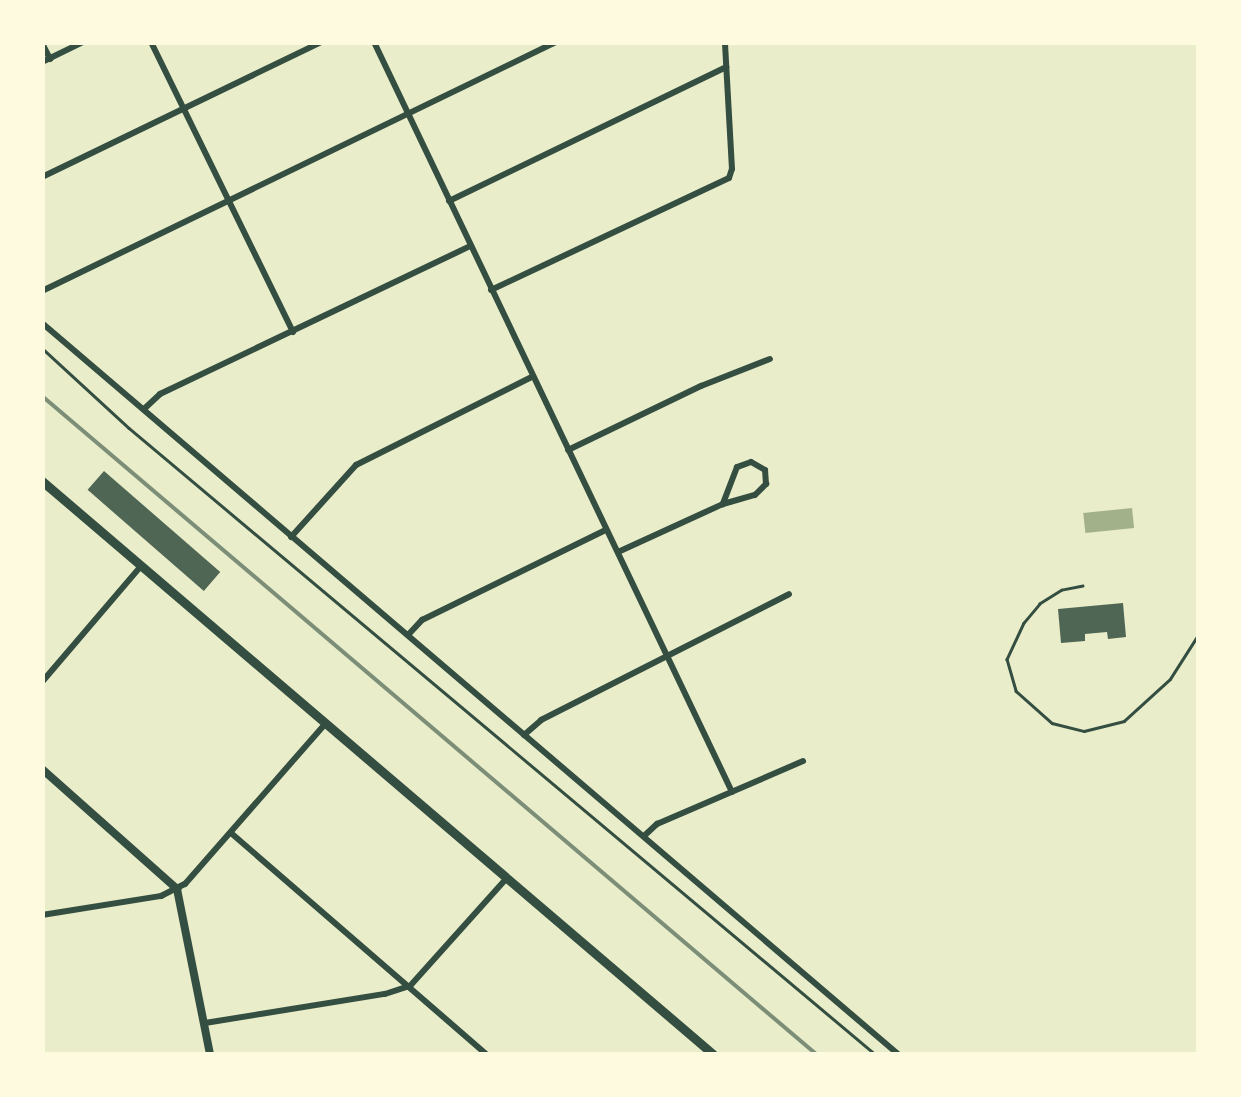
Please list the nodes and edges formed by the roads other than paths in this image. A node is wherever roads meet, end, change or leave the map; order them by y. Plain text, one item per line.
1 (83, 42) edge
2 (151, 42) edge
3 (322, 42) edge
4 (374, 42) edge
5 (556, 42) edge
6 (725, 42) edge
7 (42, 43) edge
8 (46, 60) edge
9 (726, 67) junction
10 (182, 109) junction
11 (408, 114) junction
12 (42, 177) edge
13 (449, 201) junction
14 (226, 202) junction
15 (470, 246) junction
16 (491, 290) junction
17 (42, 291) edge
18 (42, 322) edge
19 (293, 332) junction
20 (770, 359) dead end
21 (532, 377) junction
22 (144, 409) junction
23 (568, 450) junction
24 (42, 481) edge
25 (723, 504) junction
26 (606, 530) junction
27 (292, 537) junction
28 (618, 552) junction
29 (141, 566) junction
30 (1083, 586) dead end
31 (789, 594) dead end
32 (408, 635) junction
33 (1198, 635) edge
34 (667, 657) junction
35 (42, 682) edge
36 (326, 723) junction
37 (524, 735) junction
38 (803, 761) dead end
39 (42, 770) edge
40 (732, 792) junction
41 (231, 833) junction
42 (644, 836) junction
43 (508, 878) junction
44 (177, 889) junction
45 (42, 915) edge
46 (410, 986) junction
47 (205, 1023) junction
48 (210, 1054) edge
49 (486, 1054) edge
50 (712, 1054) edge
51 (898, 1054) edge

1 - 8 street
2 - 10 street
3 - 10 street
4 - 11 street
5 - 11 street
6 - 9 street
7 - 8 street
9 - 13 street
9 - 16 street
10 - 12 street
10 - 14 street
11 - 13 street
11 - 14 street
13 - 15 street
14 - 17 street
14 - 19 street
15 - 16 street
15 - 19 street
16 - 21 street
18 - 22 street
19 - 22 street
20 - 23 street
21 - 23 street
21 - 27 street
22 - 27 street
23 - 26 street
24 - 29 main road
25 - 25 street
25 - 28 street
26 - 28 street
26 - 32 street
27 - 32 street
28 - 34 street
29 - 35 street
29 - 36 main road
30 - 33 lane
31 - 34 street
32 - 37 street
34 - 37 street
34 - 40 street
36 - 41 street
36 - 43 main road
37 - 42 street
38 - 40 street
39 - 44 street
40 - 42 street
41 - 44 street
41 - 46 street
42 - 51 street
43 - 46 street
43 - 50 main road
44 - 45 street
44 - 47 street
46 - 47 street
46 - 49 street
47 - 48 street

